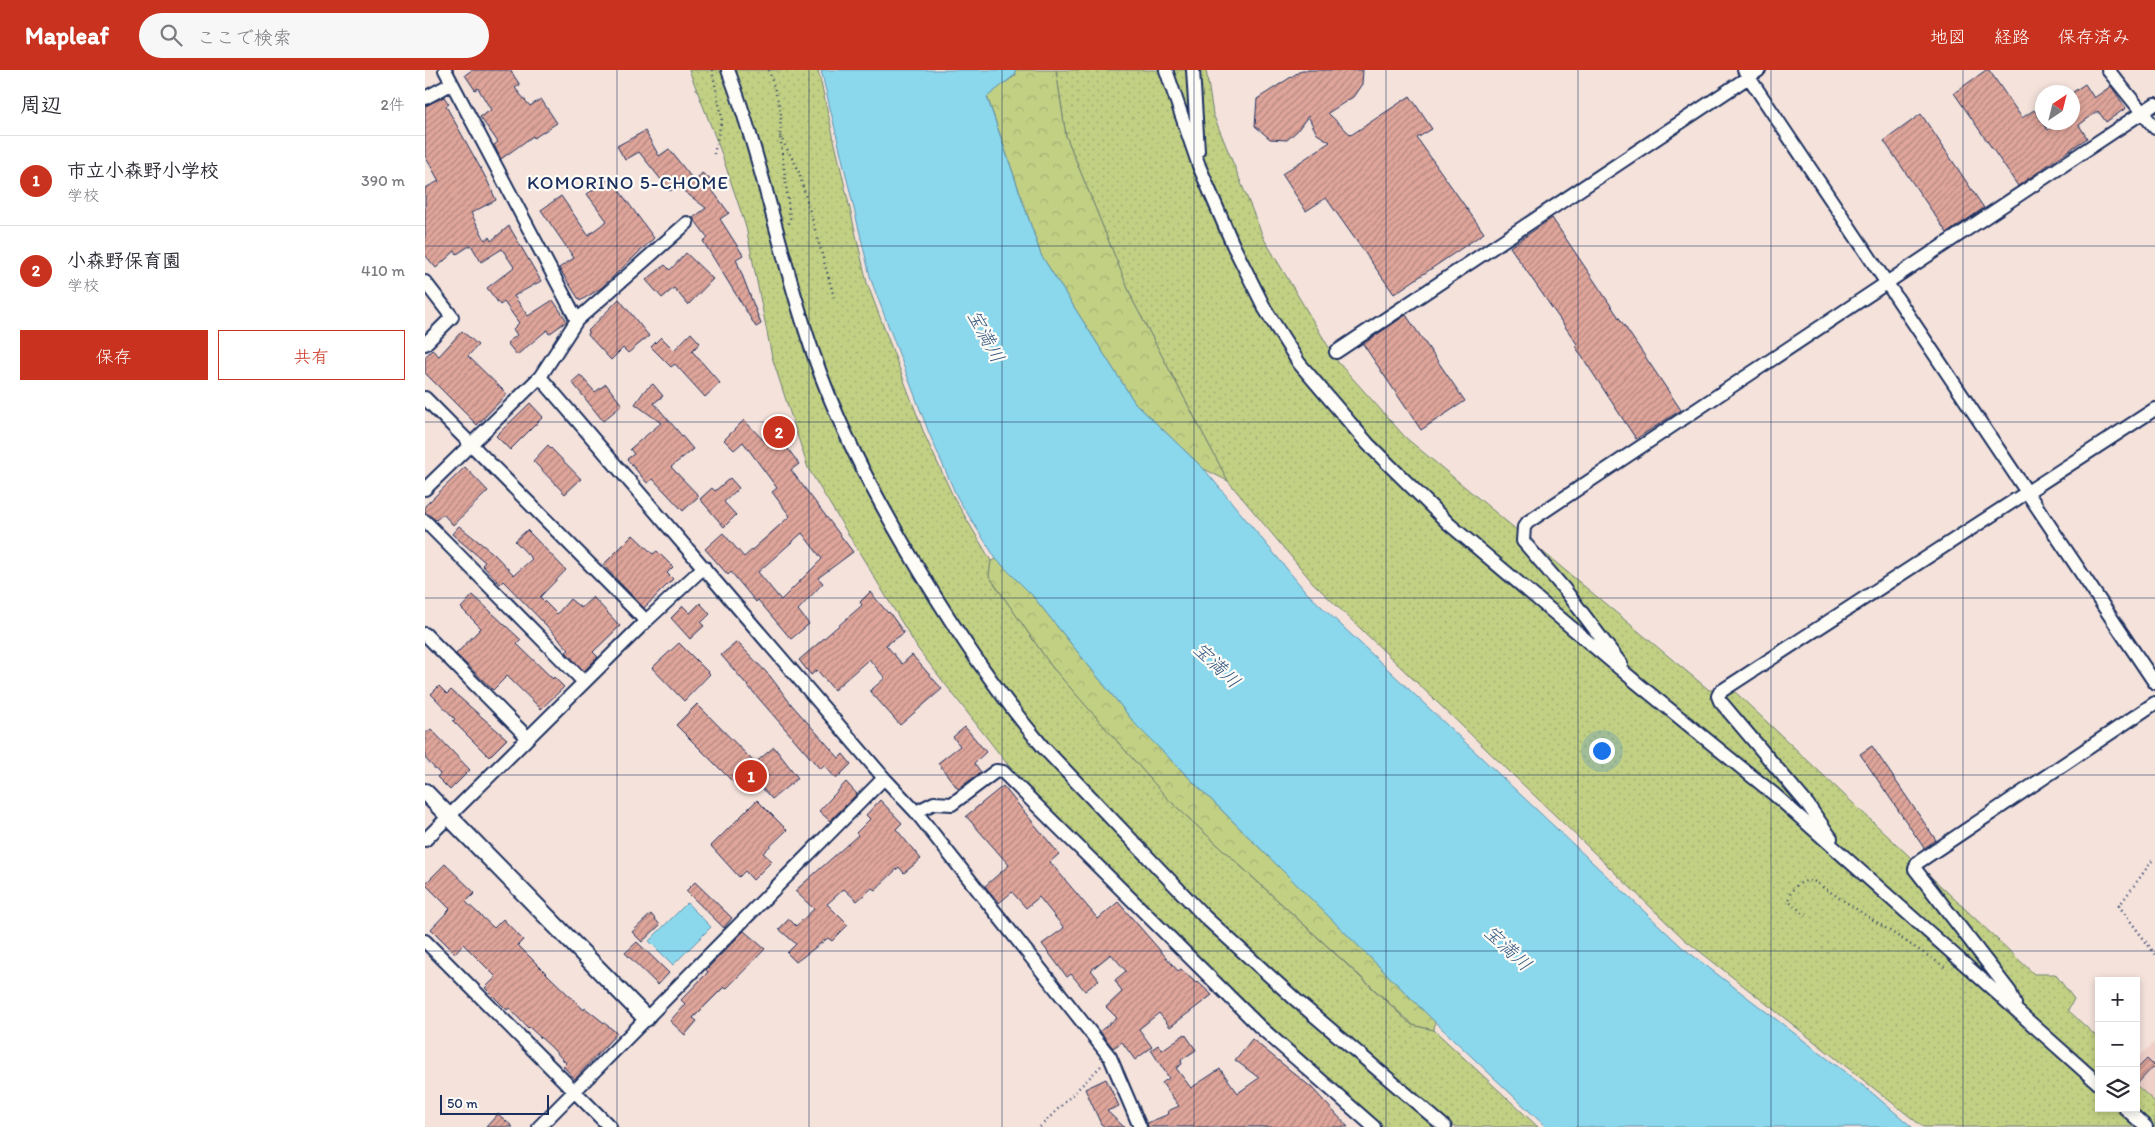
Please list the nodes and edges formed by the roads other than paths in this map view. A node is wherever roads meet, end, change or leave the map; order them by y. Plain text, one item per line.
1 (445, 70) edge
2 (728, 70) edge
3 (1166, 70) edge
4 (1193, 70) edge
5 (2108, 70) edge
6 (1750, 72) edge
7 (451, 84) junction
8 (425, 98) edge
9 (2155, 104) edge
10 (2143, 113) junction
11 (2155, 128) edge
12 (1199, 166) junction
13 (687, 223) dead end
14 (425, 282) edge
15 (1886, 283) junction
16 (577, 320) junction
17 (425, 344) edge
18 (1336, 352) dead end
19 (540, 377) junction
20 (425, 398) edge
21 (2155, 409) edge
22 (471, 444) junction
23 (425, 489) edge
24 (2026, 492) junction
25 (425, 521) edge
26 (704, 567) junction
27 (645, 621) junction
28 (425, 634) edge
29 (584, 682) junction
30 (1637, 683) junction
31 (2155, 683) edge
32 (2155, 702) edge
33 (528, 738) junction
34 (885, 778) junction
35 (425, 792) edge
36 (916, 812) junction
37 (449, 816) junction
38 (425, 840) edge
39 (1838, 851) junction
40 (425, 941) edge
41 (2016, 1009) junction
42 (647, 1018) junction
43 (2095, 1080) edge
44 (574, 1092) junction
45 (2129, 1112) edge
46 (539, 1127) edge
47 (610, 1127) edge
48 (1141, 1127) edge
49 (1374, 1127) edge
50 (1445, 1127) edge
51 (2146, 1127) edge

1 - 7 street
2 - 50 street
3 - 12 street
4 - 12 street
5 - 10 street
6 - 15 street
6 - 18 street
7 - 8 street
7 - 16 street
9 - 10 street
10 - 11 street
10 - 15 street
12 - 30 street
13 - 16 street
14 - 17 street
15 - 24 street
15 - 30 street
16 - 19 street
19 - 22 street
19 - 26 street
20 - 22 street
21 - 24 street
22 - 23 street
22 - 27 street
24 - 31 street
24 - 39 street
25 - 29 street
26 - 27 street
26 - 34 street
27 - 29 street
28 - 33 street
29 - 33 street
30 - 39 street
32 - 41 street
33 - 37 street
34 - 36 street
34 - 42 street
35 - 37 street
36 - 48 street
36 - 49 street
37 - 38 street
37 - 42 street
39 - 41 street
40 - 44 street
41 - 43 street
42 - 44 street
44 - 46 street
44 - 47 street
45 - 51 street

